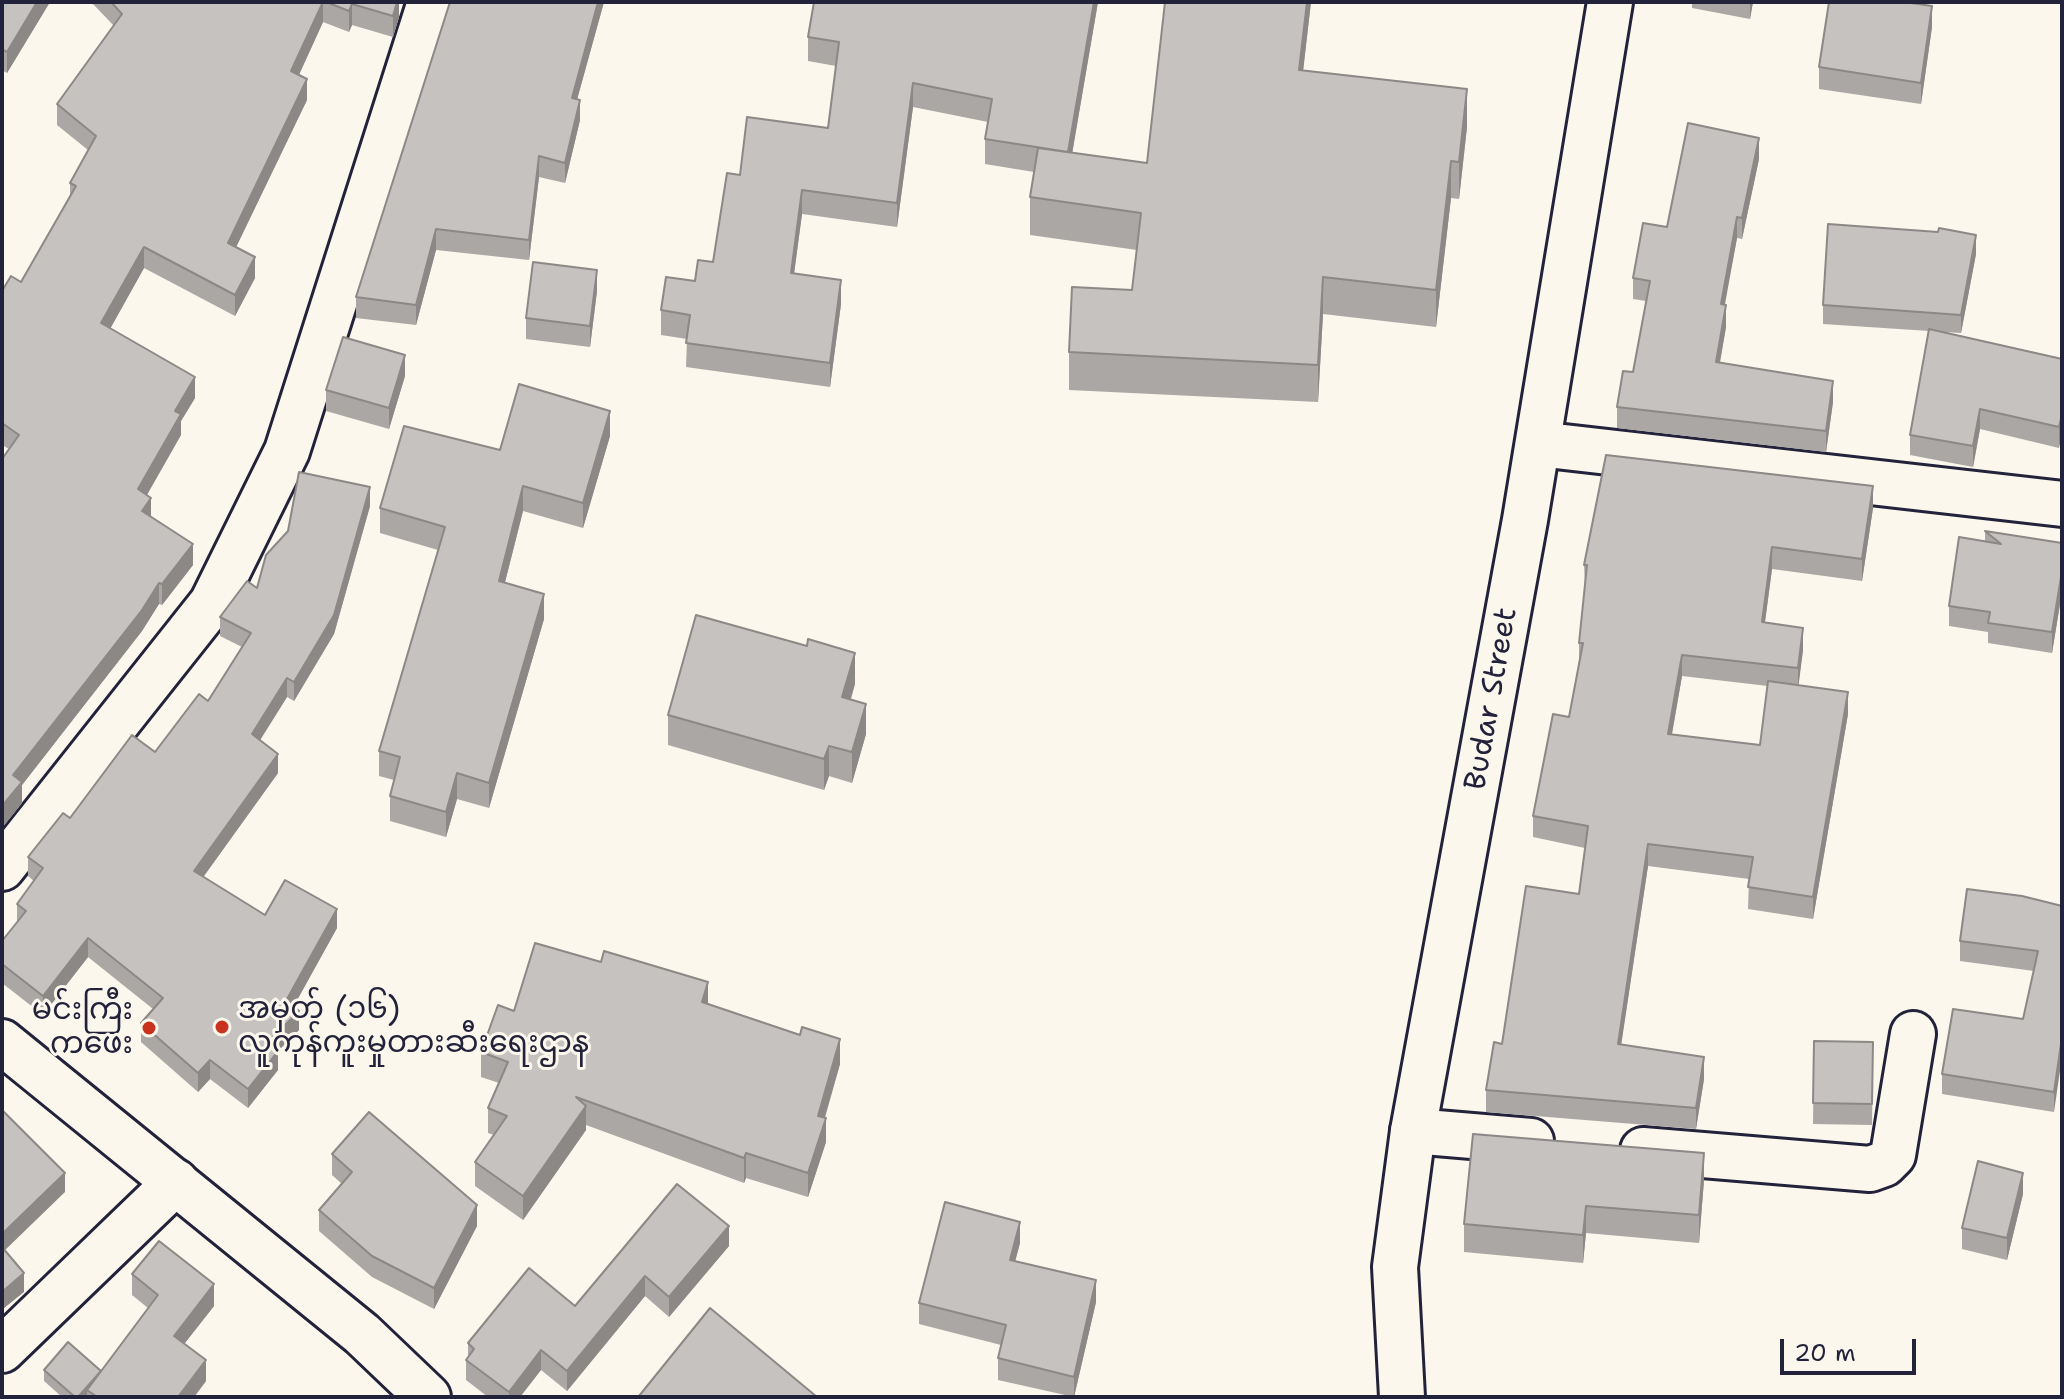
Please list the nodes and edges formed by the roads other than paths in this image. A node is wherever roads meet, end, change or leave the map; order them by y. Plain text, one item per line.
1 (430, 2) edge
2 (1610, 2) edge
3 (1538, 444) junction
4 (2062, 504) edge
5 (2, 868) edge
6 (1913, 1034) dead end
7 (2, 1042) edge
8 (1413, 1131) junction
9 (176, 1182) junction
10 (2, 1350) edge
11 (428, 1397) edge
12 (1402, 1397) edge

1 - 5 street
2 - 3 street, Budar Street
3 - 4 street
3 - 8 street, Budar Street
6 - 8 street
7 - 9 street
8 - 12 street, Budar Street
9 - 10 street
9 - 11 street

